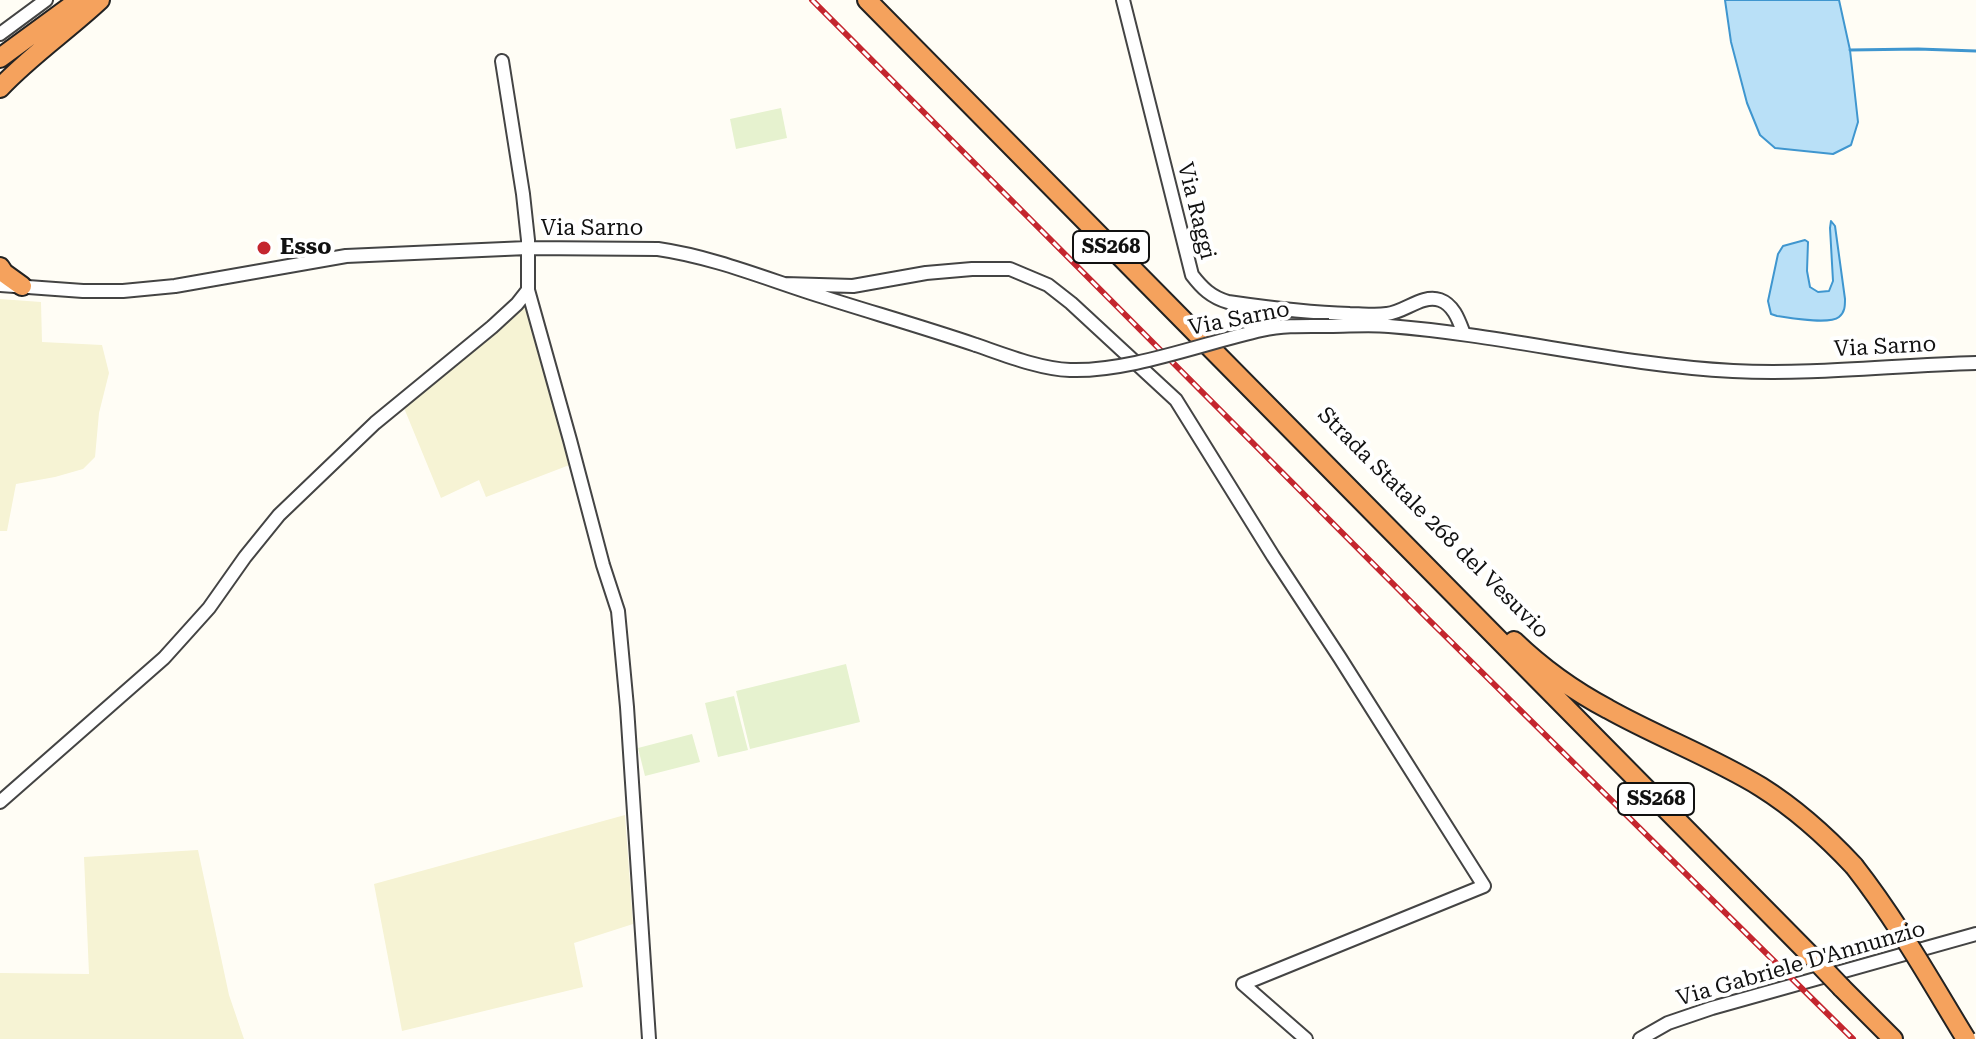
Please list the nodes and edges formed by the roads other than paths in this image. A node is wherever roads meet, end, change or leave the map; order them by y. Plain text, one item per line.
1 (46, 0) edge
2 (79, 0) edge
3 (100, 0) edge
4 (867, 0) edge
5 (884, 0) edge
6 (1123, 0) edge
7 (0, 34) edge
8 (0, 58) edge
9 (502, 61) dead end
10 (0, 73) edge
11 (0, 88) edge
12 (527, 248) junction
13 (0, 267) edge
14 (785, 284) junction
15 (0, 285) edge
16 (22, 286) junction
17 (528, 290) junction
18 (1464, 334) junction
19 (1976, 363) edge
20 (0, 802) edge
21 (1976, 934) edge
22 (649, 1039) edge
23 (1306, 1039) edge
24 (1640, 1039) edge
25 (1893, 1039) edge
26 (1966, 1039) edge

1 - 7 street
2 - 8 highway
3 - 10 highway
3 - 11 highway
4 - 25 highway, Strada Statale 268 del Vesuvio / SS268, bridge
5 - 26 highway, Strada Statale 268 del Vesuvio / SS268, bridge
6 - 18 street, Via Raggi
9 - 12 street
12 - 14 street, Via Sarno
12 - 16 street, Via Sarno
12 - 17 street
13 - 16 highway
14 - 18 street, Via Sarno, bridge
14 - 23 street
15 - 16 street, Via Sarno
17 - 20 street
17 - 22 street
18 - 19 street, Via Sarno
21 - 24 street, Via Gabriele D'Annunzio

